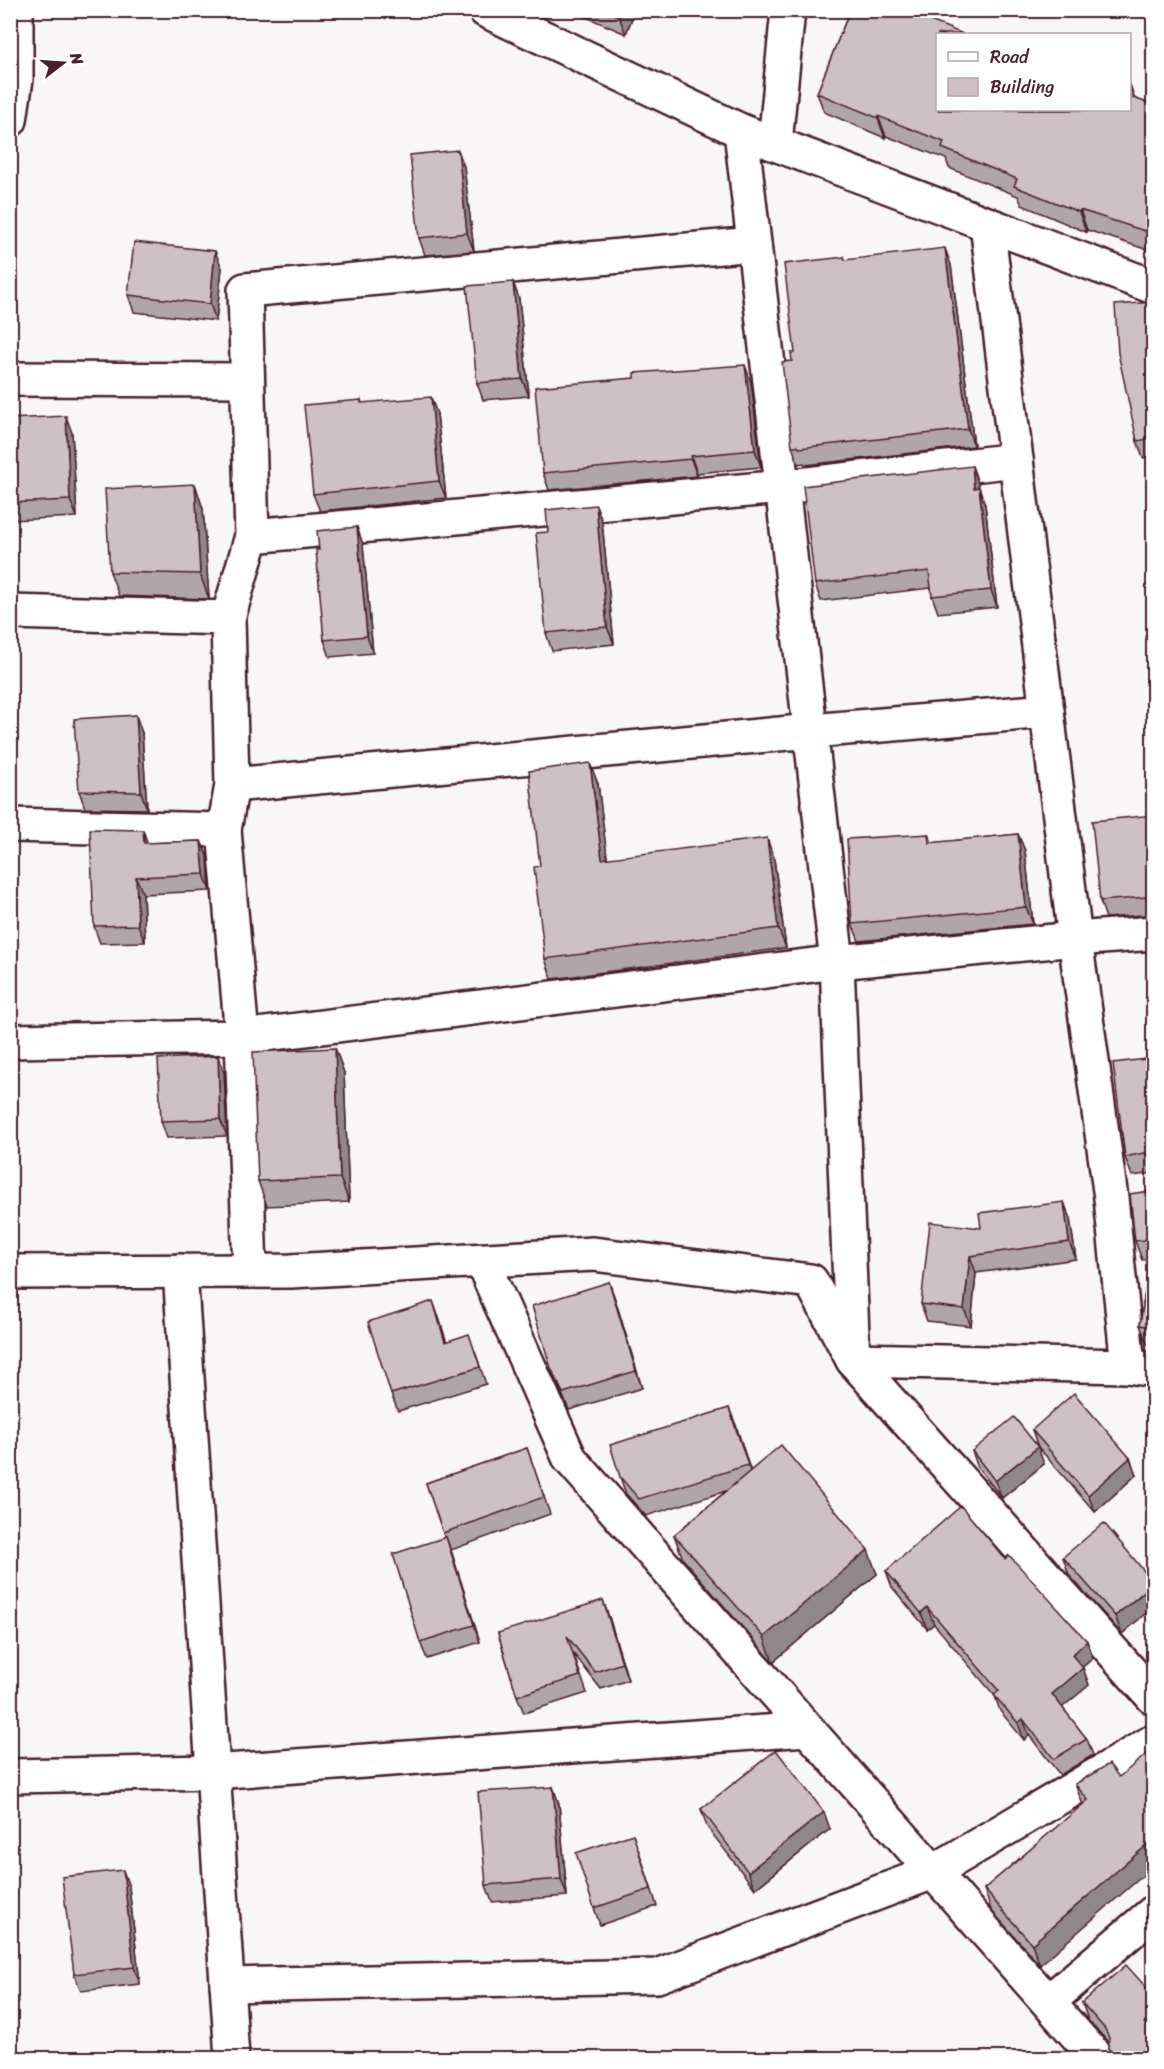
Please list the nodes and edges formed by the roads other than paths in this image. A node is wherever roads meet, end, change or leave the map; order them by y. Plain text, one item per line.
1 (16, 10) edge
2 (485, 10) edge
3 (788, 10) edge
4 (10, 120) edge
5 (741, 130) junction
6 (775, 144) junction
7 (987, 224) junction
8 (754, 244) junction
9 (1154, 287) edge
10 (10, 379) edge
11 (247, 380) junction
12 (1016, 460) junction
13 (782, 487) junction
14 (252, 536) junction
15 (10, 612) edge
16 (228, 618) junction
17 (1047, 711) junction
18 (811, 730) junction
19 (232, 785) junction
20 (10, 825) edge
21 (224, 830) junction
22 (1154, 933) edge
23 (1075, 939) junction
24 (837, 962) junction
25 (242, 1036) junction
26 (10, 1041) edge
27 (1143, 1192) edge
28 (1111, 1198) junction
29 (482, 1260) junction
30 (180, 1271) junction
31 (250, 1271) junction
32 (10, 1272) edge
33 (853, 1360) junction
34 (1141, 1368) edge
35 (1154, 1698) edge
36 (807, 1729) junction
37 (1154, 1741) edge
38 (213, 1772) junction
39 (10, 1776) edge
40 (933, 1872) junction
41 (1154, 1912) edge
42 (227, 1985) junction
43 (1048, 2002) junction
44 (232, 2058) edge
45 (1097, 2058) edge

1 - 4 street
2 - 5 street
3 - 6 street
5 - 6 street
5 - 8 street
6 - 7 street
7 - 9 street
7 - 12 street
8 - 11 street
8 - 13 street
10 - 11 street
11 - 14 street
12 - 13 street
12 - 17 street
13 - 14 street
13 - 18 street
14 - 16 street
15 - 16 street
16 - 19 street
17 - 18 street
17 - 23 street
18 - 19 street
18 - 24 street
19 - 21 street
20 - 21 street
21 - 25 street
22 - 23 street
23 - 24 street
23 - 28 street
24 - 25 street
24 - 33 street
25 - 26 street
25 - 31 street
27 - 28 street
28 - 34 street
29 - 31 street
29 - 33 street
29 - 36 street
30 - 31 street
30 - 32 street
30 - 38 street
33 - 34 street
33 - 35 street
36 - 38 street
36 - 40 street
37 - 40 street
38 - 39 street
38 - 42 street
40 - 42 street
40 - 43 street
41 - 43 street
42 - 44 street
43 - 45 street

